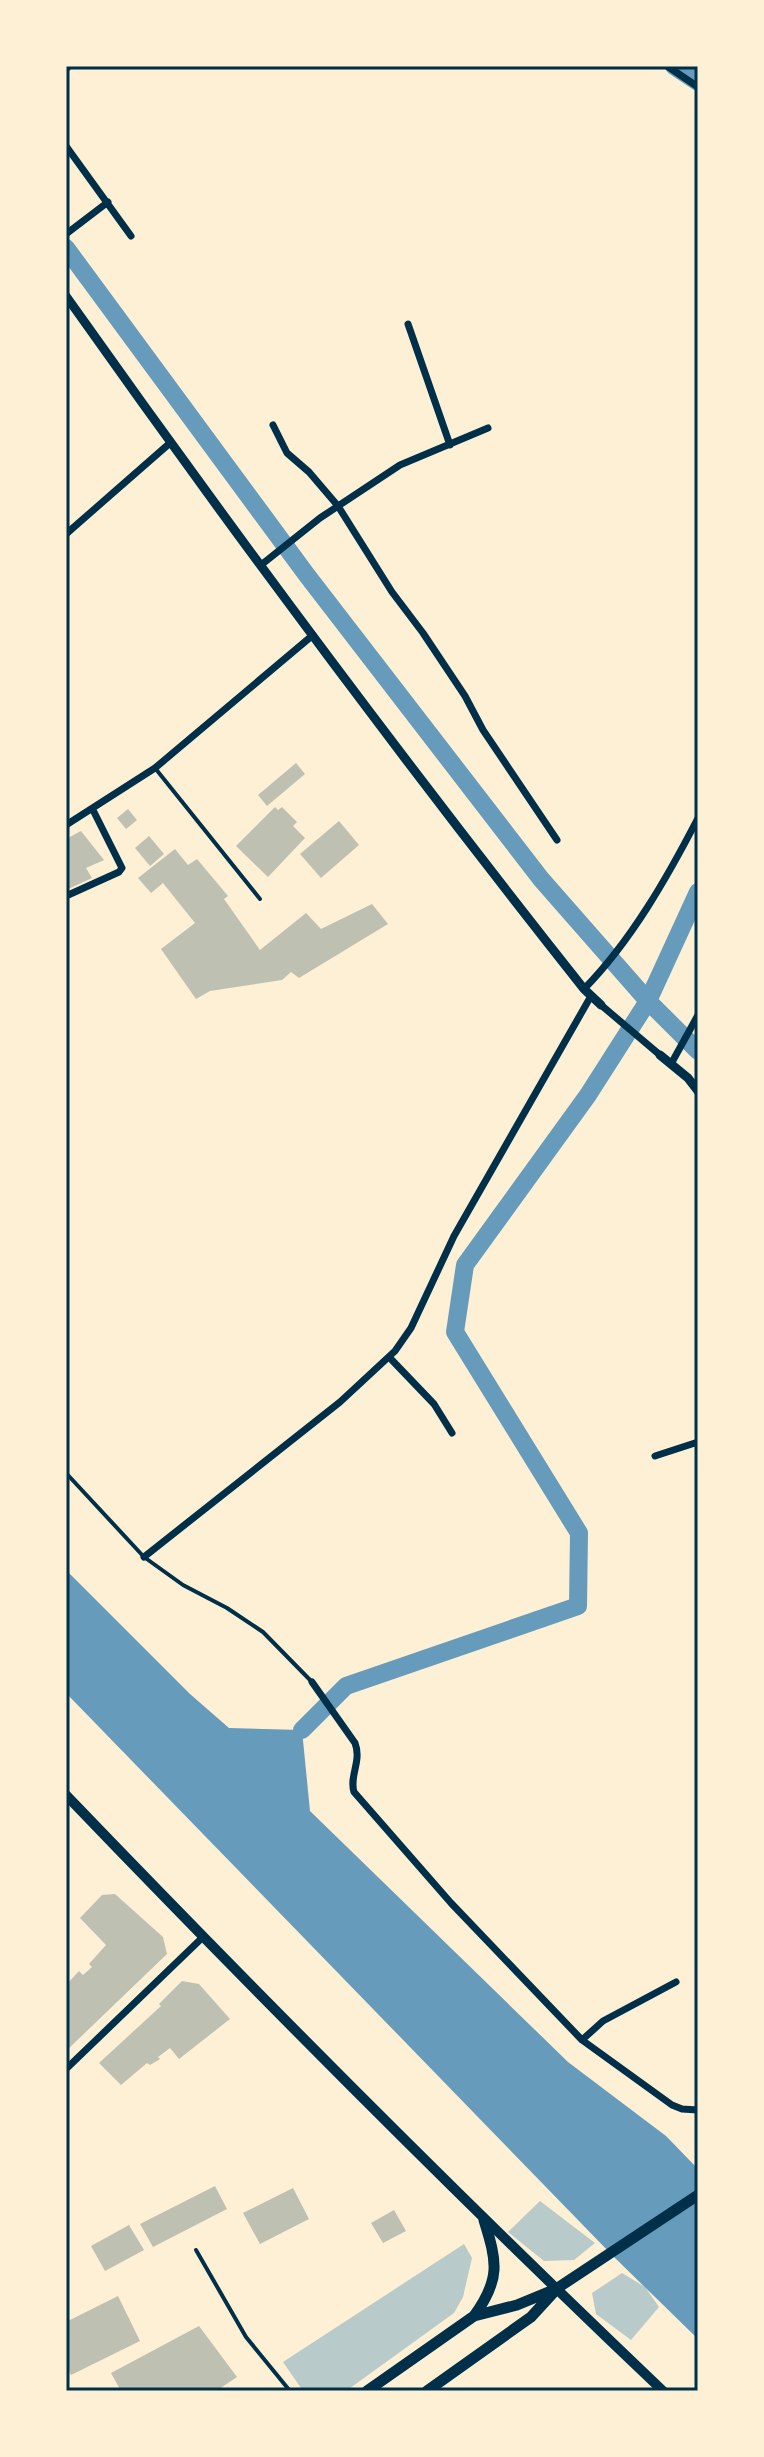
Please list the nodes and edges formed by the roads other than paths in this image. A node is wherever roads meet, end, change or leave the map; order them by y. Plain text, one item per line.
1 (667, 66) edge
2 (698, 87) edge
3 (66, 146) edge
4 (108, 202) junction
5 (66, 234) edge
6 (131, 236) dead end
7 (66, 296) edge
8 (408, 324) dead end
9 (273, 425) dead end
10 (488, 428) dead end
11 (170, 443) junction
12 (450, 445) junction
13 (338, 506) junction
14 (66, 534) edge
15 (261, 565) junction
16 (313, 635) junction
17 (155, 768) junction
18 (93, 810) junction
19 (698, 818) edge
20 (66, 825) edge
21 (557, 840) dead end
22 (66, 896) edge
23 (260, 899) dead end
24 (588, 993) junction
25 (601, 1005) joint
26 (698, 1015) edge
27 (660, 1055) joint
28 (671, 1064) junction
29 (698, 1091) edge
30 (389, 1357) junction
31 (452, 1433) dead end
32 (698, 1442) edge
33 (655, 1456) dead end
34 (66, 1473) edge
35 (144, 1557) junction
36 (312, 1682) joint
37 (66, 1795) edge
38 (203, 1937) junction
39 (676, 1982) dead end
40 (582, 2040) junction
41 (66, 2069) edge
42 (698, 2110) edge
43 (698, 2195) edge
44 (484, 2220) junction
45 (196, 2250) dead end
46 (556, 2289) junction
47 (474, 2316) junction
48 (290, 2391) edge
49 (367, 2391) edge
50 (427, 2391) edge
51 (663, 2391) edge

1 - 2 street
3 - 4 street
4 - 5 street
4 - 6 street
7 - 11 street
8 - 12 street
9 - 13 street
10 - 12 street
11 - 14 street
11 - 15 street
12 - 13 street
13 - 15 street
13 - 21 street
15 - 16 street
16 - 17 street
16 - 24 street
17 - 18 street
17 - 23 lane
18 - 20 street
18 - 22 street
19 - 24 street
24 - 25 street
24 - 30 street
25 - 27 street
26 - 28 street
27 - 28 street
28 - 29 street
30 - 31 street
30 - 35 street
32 - 33 street
34 - 35 lane
35 - 36 lane
36 - 40 street
37 - 38 main road
38 - 41 street
38 - 44 main road
39 - 40 street
40 - 42 street
43 - 46 main road
44 - 46 main road
44 - 47 main road
45 - 48 lane
46 - 47 main road
46 - 50 main road
46 - 51 main road
47 - 49 main road

